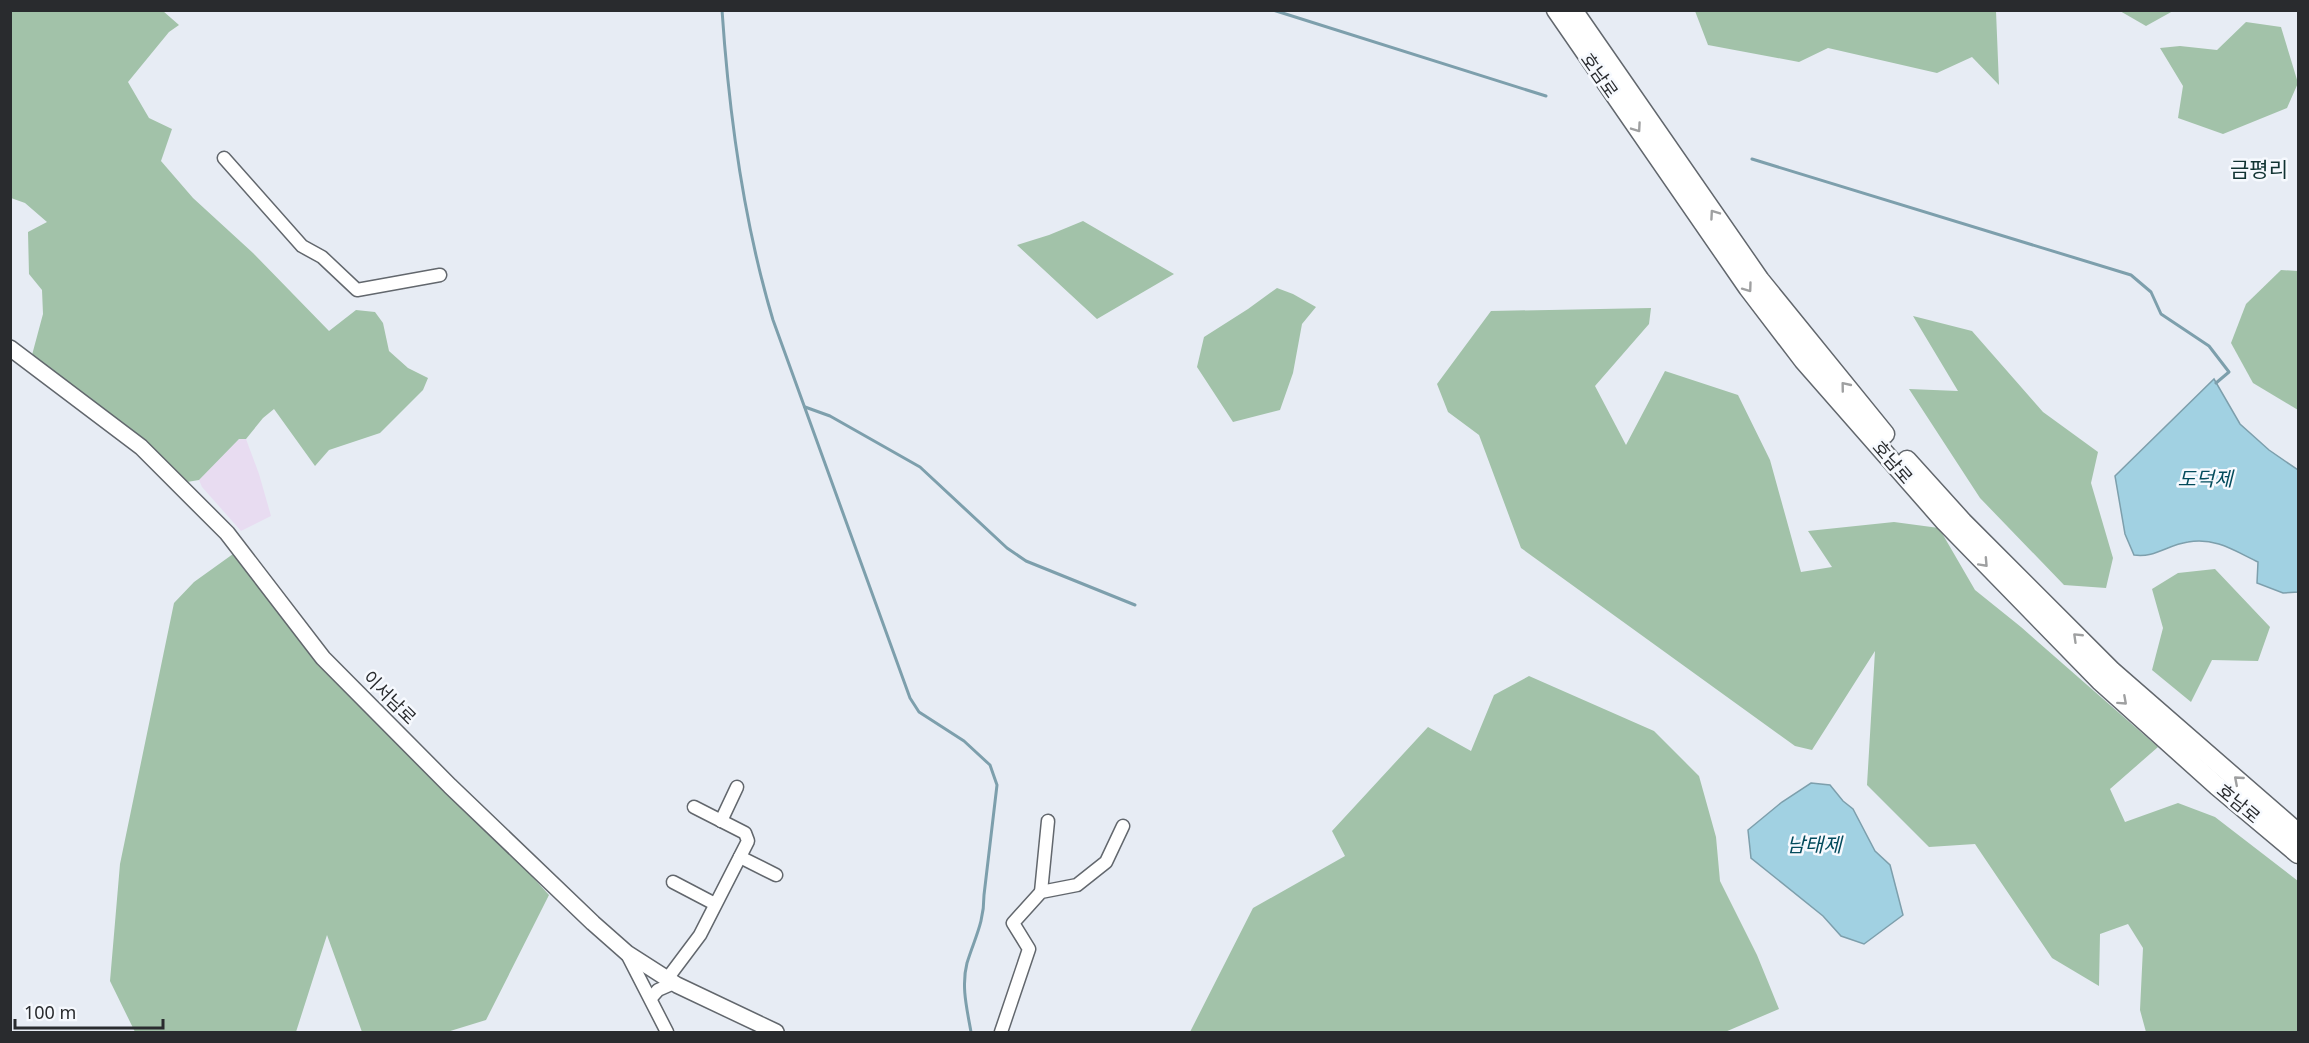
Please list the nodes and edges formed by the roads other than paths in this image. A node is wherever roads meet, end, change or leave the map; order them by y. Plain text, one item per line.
1 (1556, 10) edge
2 (1573, 10) edge
3 (224, 158) dead end
4 (440, 275) dead end
5 (10, 348) edge
6 (2217, 786) junction
7 (737, 787) dead end
8 (694, 807) dead end
9 (721, 821) junction
10 (1048, 821) dead end
11 (1123, 825) dead end
12 (2298, 832) edge
13 (2298, 854) edge
14 (740, 857) junction
15 (2298, 866) edge
16 (776, 875) dead end
17 (673, 882) dead end
18 (1041, 892) junction
19 (715, 904) junction
20 (627, 953) junction
21 (671, 981) junction
22 (651, 998) junction
23 (667, 1032) edge
24 (776, 1032) edge
25 (1001, 1032) edge

1 -> 6 highway, 호남로
12 -> 2 highway, 호남로
3 - 4 street
5 - 20 main road, 이서남로
6 - 13 highway, 호남로
6 - 15 highway
7 - 9 street
8 - 9 street
9 - 14 street
10 - 18 street
11 - 18 street
14 - 16 street
14 - 19 street
17 - 19 street
18 - 25 street
19 - 21 street
20 - 21 main road, 이서남로
20 - 22 street
21 - 22 street
21 - 24 main road, 이서남로
22 - 23 street

